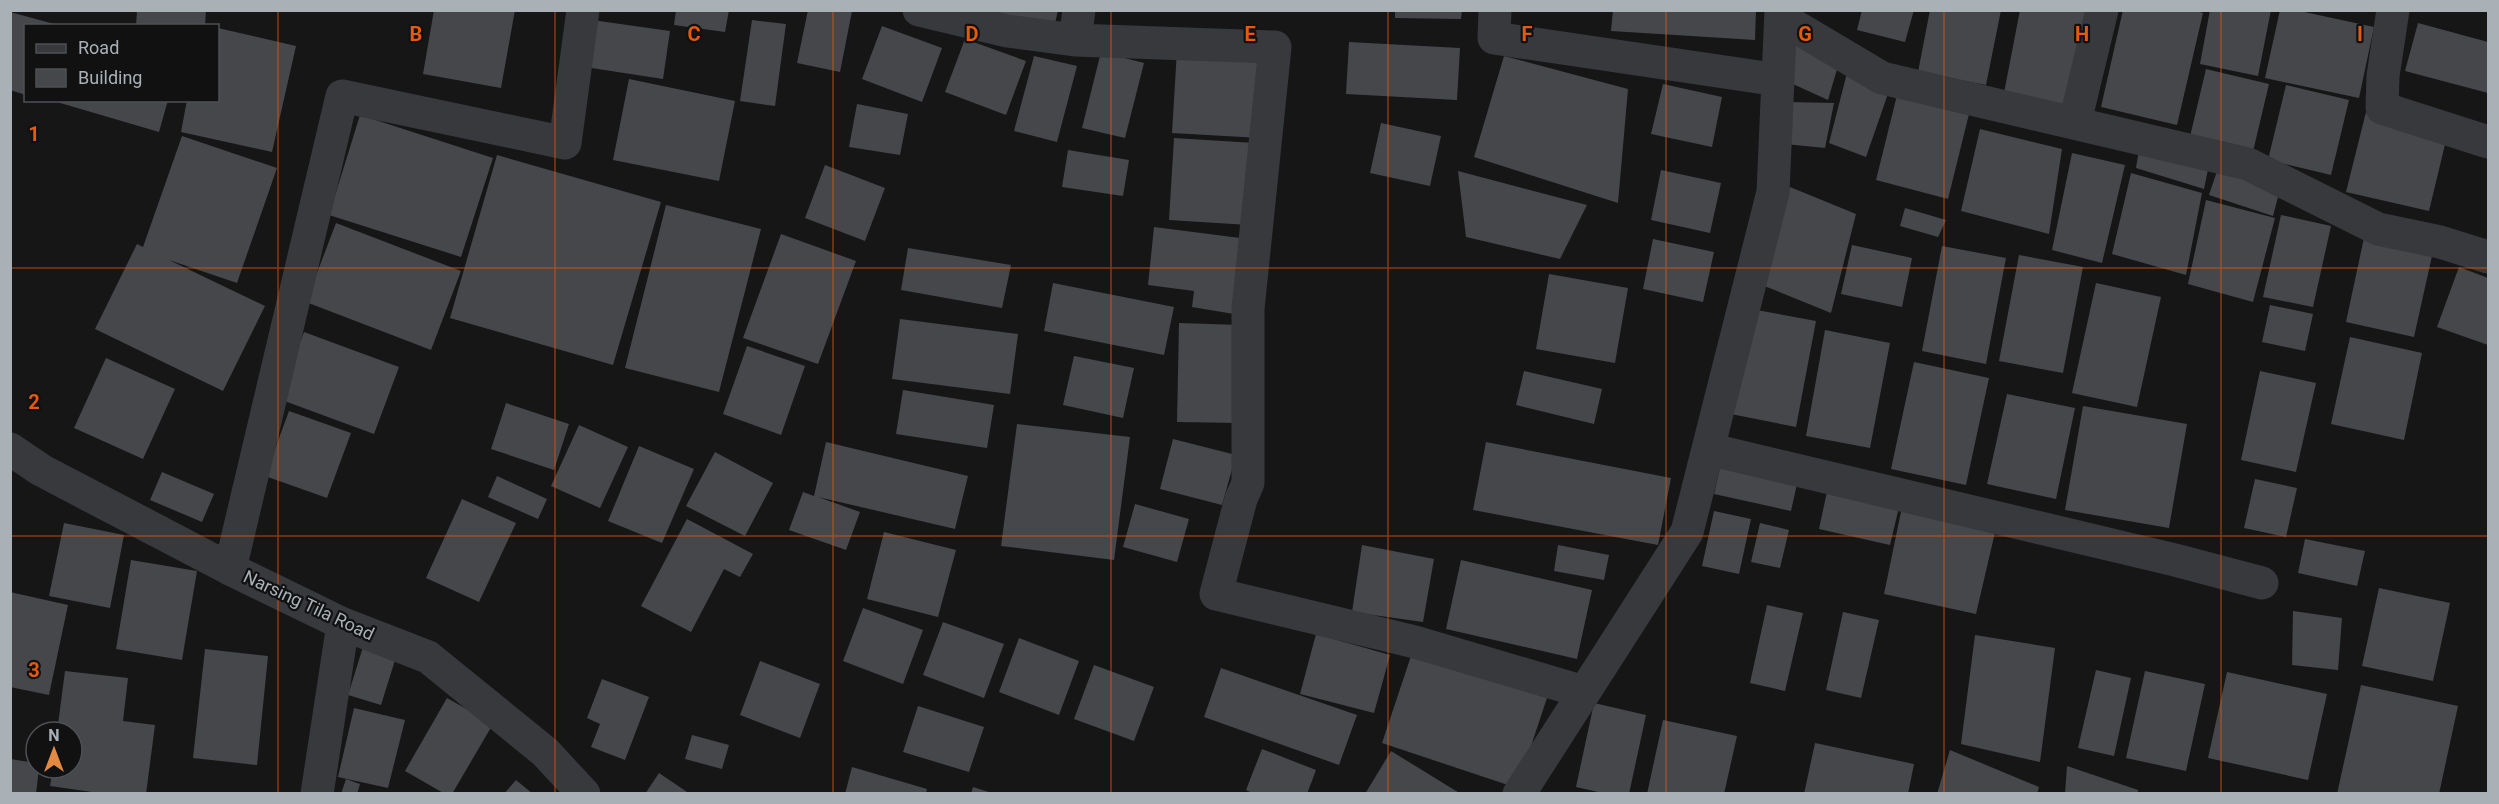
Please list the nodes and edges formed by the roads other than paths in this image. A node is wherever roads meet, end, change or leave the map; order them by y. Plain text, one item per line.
1 (583, 10) edge
2 (919, 10) edge
3 (1495, 10) edge
4 (2102, 10) edge
5 (2393, 10) edge
6 (1781, 14) edge
7 (1077, 25) edge
8 (1778, 80) junction
9 (2075, 122) junction
10 (2488, 142) edge
11 (2488, 257) edge
12 (10, 449) edge
13 (1708, 449) junction
14 (230, 569) junction
15 (2262, 583) dead end
16 (343, 624) junction
17 (1584, 692) junction
18 (317, 794) edge
19 (584, 794) edge
20 (1519, 794) edge

1 - 14 street
2 - 7 street
3 - 8 street
4 - 9 street
5 - 10 street
6 - 8 street
6 - 9 street
7 - 17 street
8 - 13 street
9 - 11 street
12 - 14 street, Narsing Tila Road
13 - 15 street
13 - 17 street
14 - 16 street, Narsing Tila Road
16 - 18 street
16 - 19 street, Narsing Tila Road
17 - 20 street

